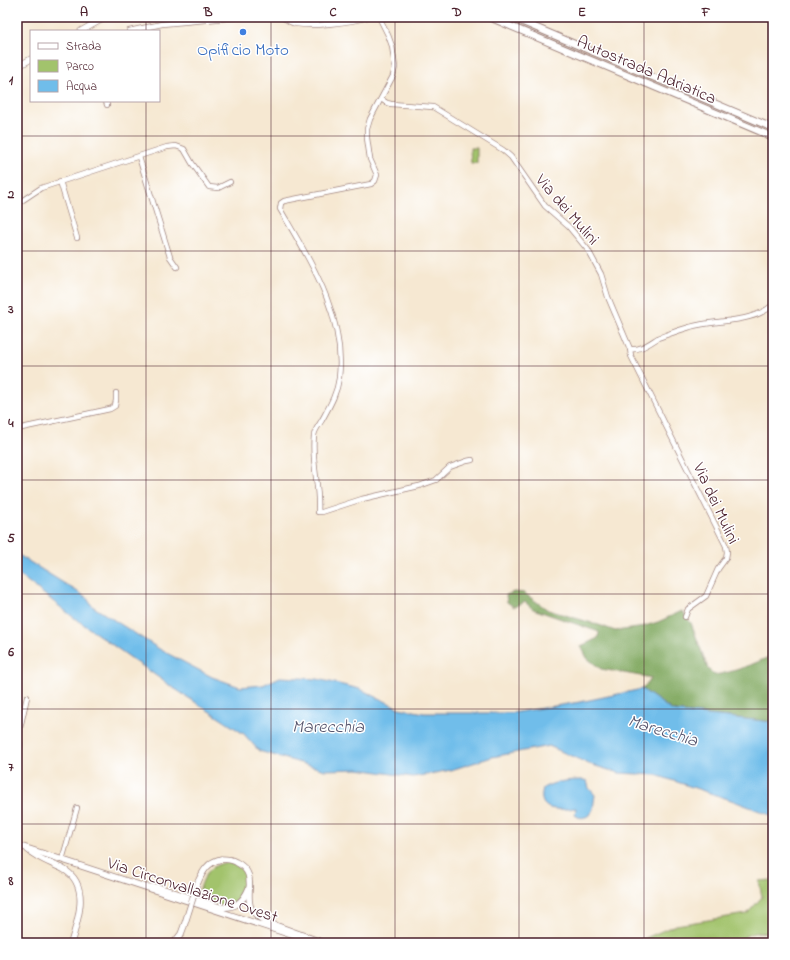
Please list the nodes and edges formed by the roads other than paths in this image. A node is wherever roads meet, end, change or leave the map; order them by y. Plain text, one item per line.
1 (106, 17) edge
2 (238, 17) edge
3 (282, 17) edge
4 (368, 17) edge
5 (379, 17) edge
6 (489, 17) edge
7 (512, 17) edge
8 (83, 30) edge
9 (134, 30) edge
10 (30, 60) edge
11 (17, 67) edge
12 (381, 99) junction
13 (773, 128) edge
14 (773, 137) edge
15 (139, 157) junction
16 (60, 181) junction
17 (230, 182) dead end
18 (17, 204) edge
19 (77, 238) dead end
20 (177, 267) dead end
21 (773, 305) edge
22 (630, 349) junction
23 (116, 393) dead end
24 (17, 429) edge
25 (472, 460) dead end
26 (685, 617) dead end
27 (28, 697) dead end
28 (17, 760) edge
29 (77, 808) dead end
30 (17, 845) edge
31 (26, 848) junction
32 (62, 860) junction
33 (250, 886) junction
34 (142, 887) junction
35 (71, 943) edge
36 (174, 943) edge
37 (316, 943) edge
38 (324, 943) edge

1 - 8 main road
2 - 9 street
3 - 4 street
5 - 12 street
6 - 14 highway, Autostrada Adriatica
7 - 13 highway, Autostrada Adriatica
10 - 11 main road
12 - 22 street, Via dei Mulini
12 - 25 street
15 - 16 street
15 - 17 street
15 - 20 street
16 - 18 street
16 - 19 street
21 - 22 street
22 - 26 street, Via dei Mulini
23 - 24 street
27 - 28 street
29 - 32 street
30 - 31 main road, Via Circonvallazione Ovest
31 - 32 main road, Via Circonvallazione Ovest
31 - 35 main road
32 - 34 main road, Via Circonvallazione Ovest
33 - 34 main road
33 - 36 main road, bridge
33 - 38 main road
34 - 37 main road, Via Circonvallazione Ovest

